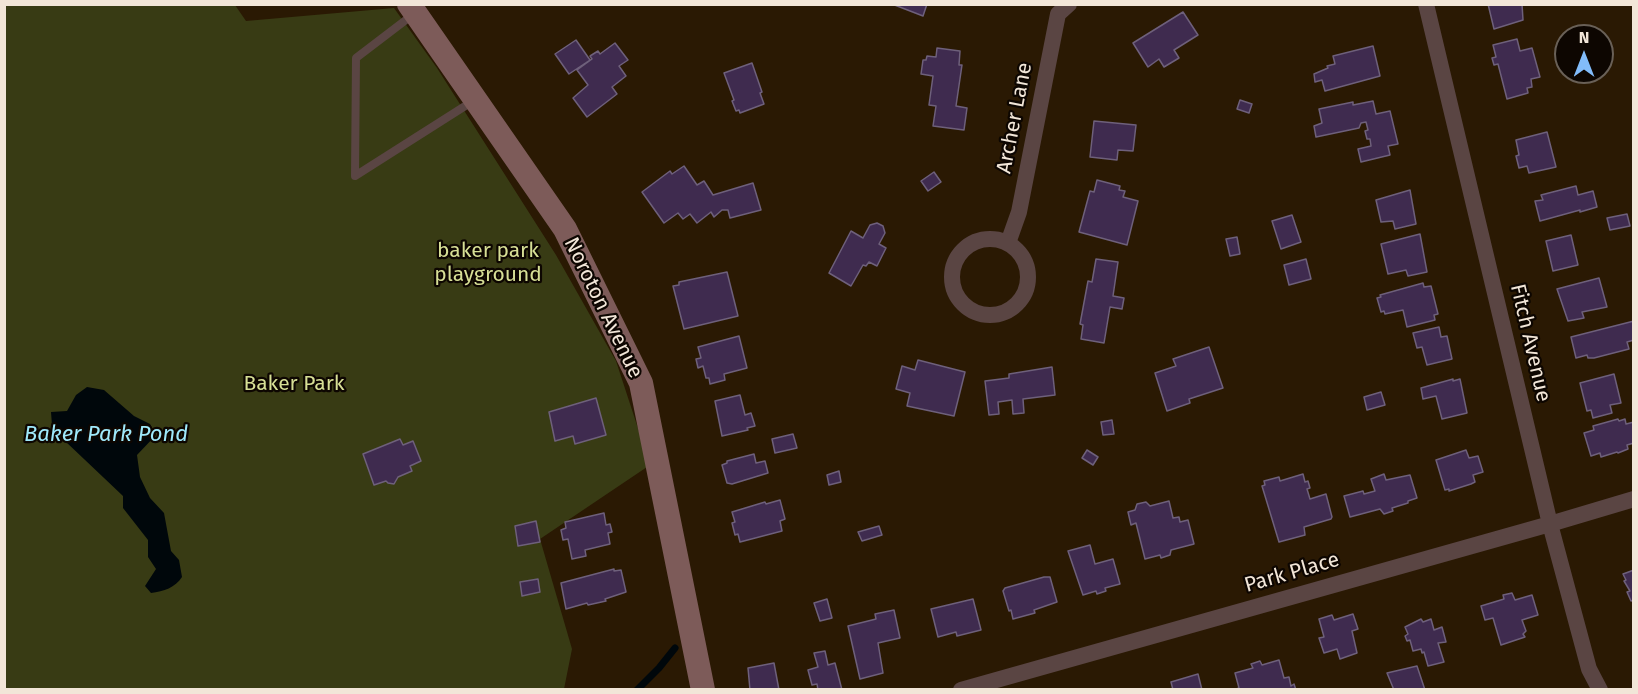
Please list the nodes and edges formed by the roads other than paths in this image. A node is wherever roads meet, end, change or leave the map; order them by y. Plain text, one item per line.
1 (1069, 4) edge
2 (1426, 4) edge
3 (412, 9) edge
4 (475, 99) junction
5 (1008, 243) junction
6 (1634, 498) edge
7 (1550, 524) junction
8 (703, 690) edge
9 (961, 690) edge
10 (1600, 690) edge

1 - 5 street, Archer Lane
2 - 7 street, Fitch Avenue
3 - 4 main road, Noroton Avenue
3 - 4 lane
4 - 8 main road, Noroton Avenue
5 - 5 street
6 - 7 street, Park Place
7 - 9 street, Park Place
7 - 10 street, Fitch Avenue

